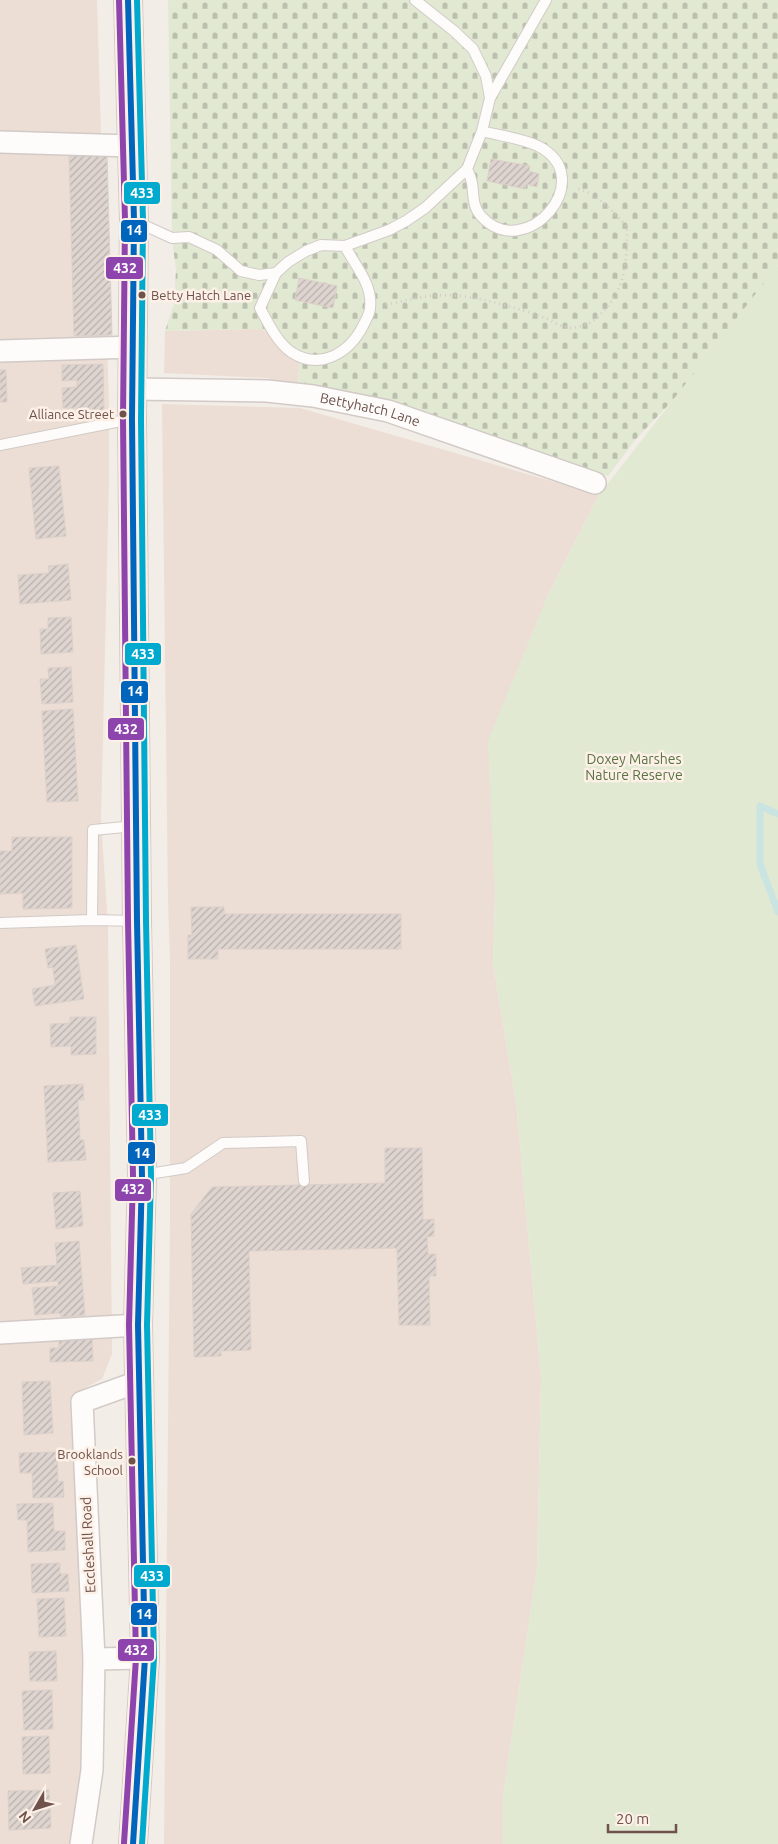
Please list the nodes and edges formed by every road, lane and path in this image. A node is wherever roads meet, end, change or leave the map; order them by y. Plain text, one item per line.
1 (128, 0) edge
2 (415, 0) edge
3 (546, 0) edge
4 (490, 98) junction
5 (482, 131) junction
6 (0, 142) edge
7 (131, 146) junction
8 (467, 169) junction
9 (562, 189) junction
10 (134, 220) junction
11 (344, 246) junction
12 (276, 273) junction
13 (370, 309) junction
14 (134, 348) junction
15 (0, 351) edge
16 (134, 389) junction
17 (132, 419) junction
18 (0, 446) edge
19 (595, 483) dead end
20 (136, 826) junction
21 (92, 920) junction
22 (136, 921) junction
23 (0, 923) edge
24 (142, 1176) junction
25 (304, 1181) dead end
26 (138, 1325) junction
27 (0, 1334) edge
28 (140, 1381) junction
29 (145, 1658) junction
30 (94, 1659) junction
31 (81, 1844) edge
32 (133, 1844) edge

1 - 7 main road
2 - 4 lane
3 - 4 lane
4 - 5 lane
5 - 8 lane
5 - 9 lane
6 - 7 street
7 - 10 main road
8 - 9 lane
8 - 11 lane
9 - 13 path
10 - 12 lane
10 - 14 main road
11 - 12 lane
11 - 13 lane
12 - 13 lane
14 - 15 street
14 - 16 main road
16 - 17 main road
16 - 19 street, Bettyhatch Lane
17 - 18 lane
17 - 20 main road
20 - 21 lane
20 - 22 main road
21 - 22 lane
21 - 23 lane
22 - 24 main road
24 - 25 lane
24 - 26 main road
26 - 27 street
26 - 28 main road
28 - 29 main road
28 - 30 street, Eccleshall Road
29 - 30 street
29 - 32 main road
30 - 31 street, Eccleshall Road

